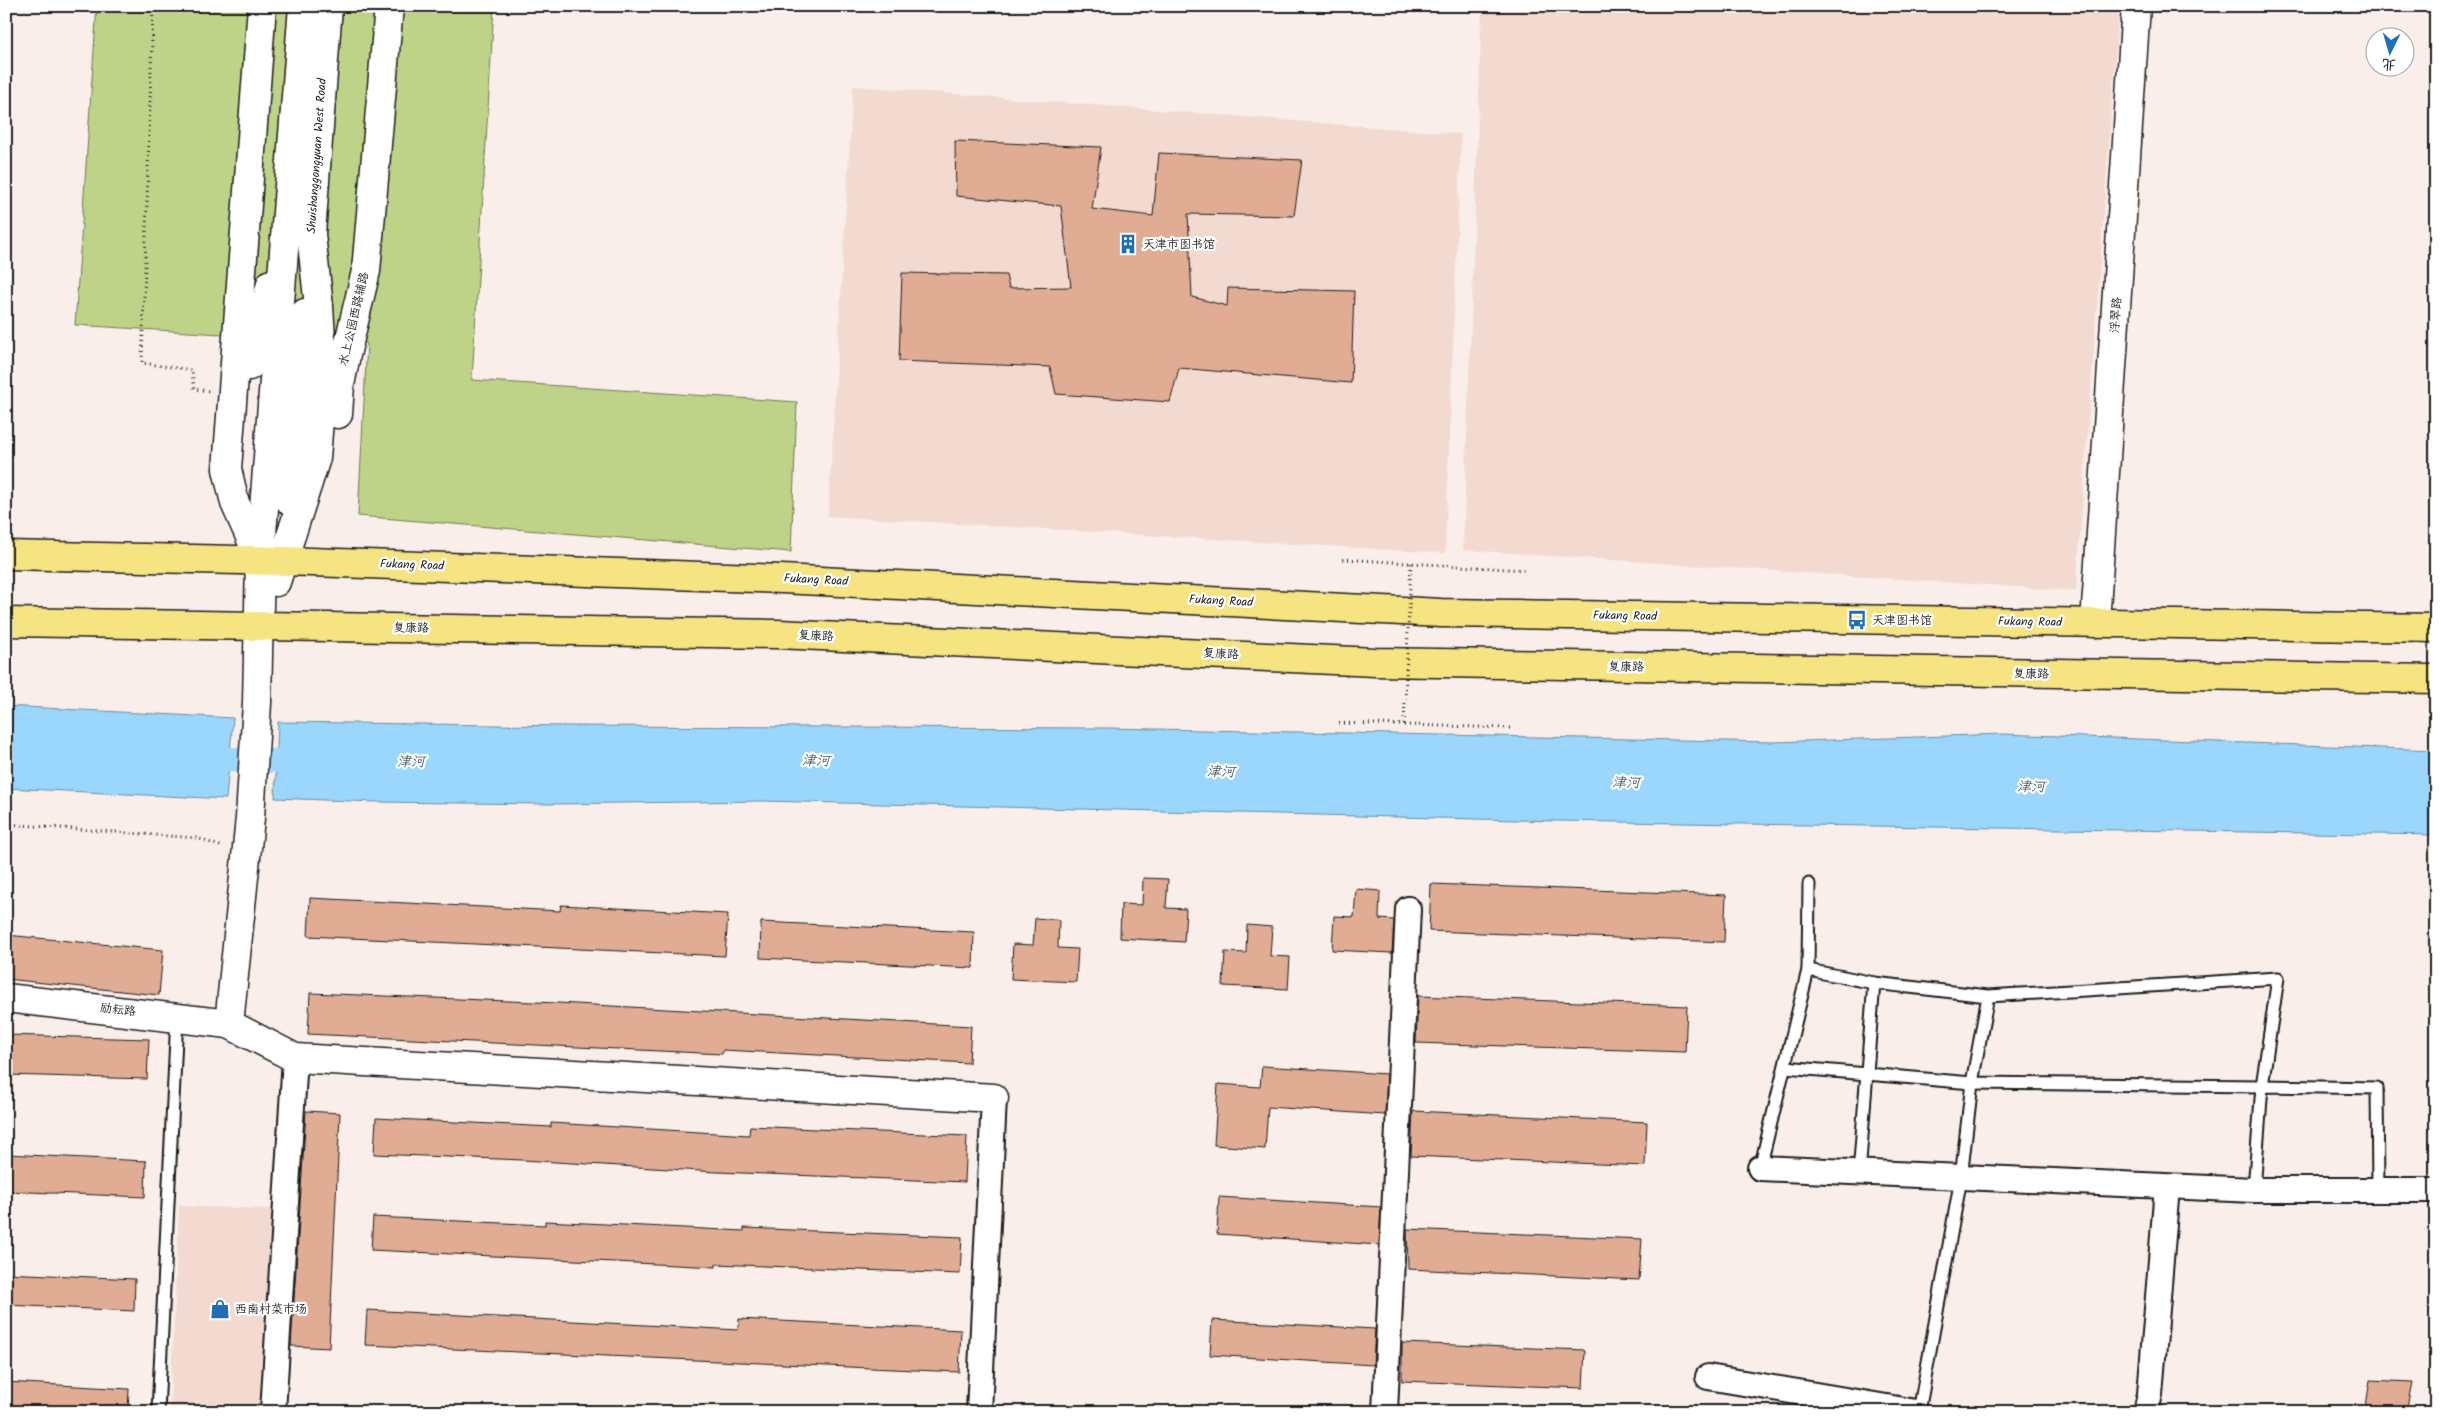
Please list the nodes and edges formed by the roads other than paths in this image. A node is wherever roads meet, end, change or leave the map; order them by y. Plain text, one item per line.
1 (262, 6) edge
2 (303, 6) edge
3 (328, 6) edge
4 (389, 6) edge
5 (2136, 6) edge
6 (298, 235) junction
7 (6, 555) edge
8 (272, 560) junction
9 (6, 622) edge
10 (2095, 623) junction
11 (260, 626) junction
12 (2436, 628) edge
13 (2436, 679) edge
14 (1809, 884) dead end
15 (1408, 909) dead end
16 (1808, 970) junction
17 (1874, 983) junction
18 (1988, 996) junction
19 (6, 998) edge
20 (176, 1017) junction
21 (229, 1024) junction
22 (295, 1058) junction
23 (1785, 1066) junction
24 (1867, 1075) junction
25 (1972, 1083) junction
26 (2262, 1086) junction
27 (994, 1098) joint
28 (1760, 1168) joint
29 (1858, 1174) junction
30 (1961, 1178) junction
31 (2167, 1187) junction
32 (2254, 1190) junction
33 (2378, 1190) junction
34 (2436, 1190) edge
35 (1708, 1377) dead end
36 (1862, 1408) edge
37 (158, 1412) edge
38 (273, 1412) edge
39 (979, 1412) edge
40 (1385, 1412) edge
41 (1917, 1412) edge
42 (2146, 1412) edge

1 - 8 street
2 - 6 street, Shuishanggongyuan West Road
3 - 6 street, Shuishanggongyuan West Road
4 - 8 street, 水上公园西路辅路
5 - 10 street, 浮翠路
6 - 8 street, Shuishanggongyuan West Road
6 - 8 street, Shuishanggongyuan West Road
7 - 8 highway, Fukang Road
8 - 10 highway, Fukang Road
8 - 11 street
9 - 11 highway, 复康路
10 - 12 highway, Fukang Road
11 - 13 highway, 复康路
11 - 21 street
14 - 16 lane
15 - 40 street
16 - 17 lane
16 - 23 lane
17 - 18 lane
17 - 24 lane
18 - 25 lane
18 - 26 lane
19 - 20 street, 励耘路
20 - 21 street, 励耘路
20 - 37 lane
21 - 22 street, 励耘路
22 - 27 street
22 - 38 street
23 - 24 lane
23 - 28 lane
24 - 25 lane
24 - 29 lane
25 - 26 lane
25 - 30 lane
26 - 32 lane
26 - 33 lane
27 - 39 street
28 - 29 street
29 - 30 street
30 - 31 street
30 - 41 lane
31 - 32 street
31 - 42 street
32 - 33 street
33 - 34 street
35 - 36 street
36 - 41 street

